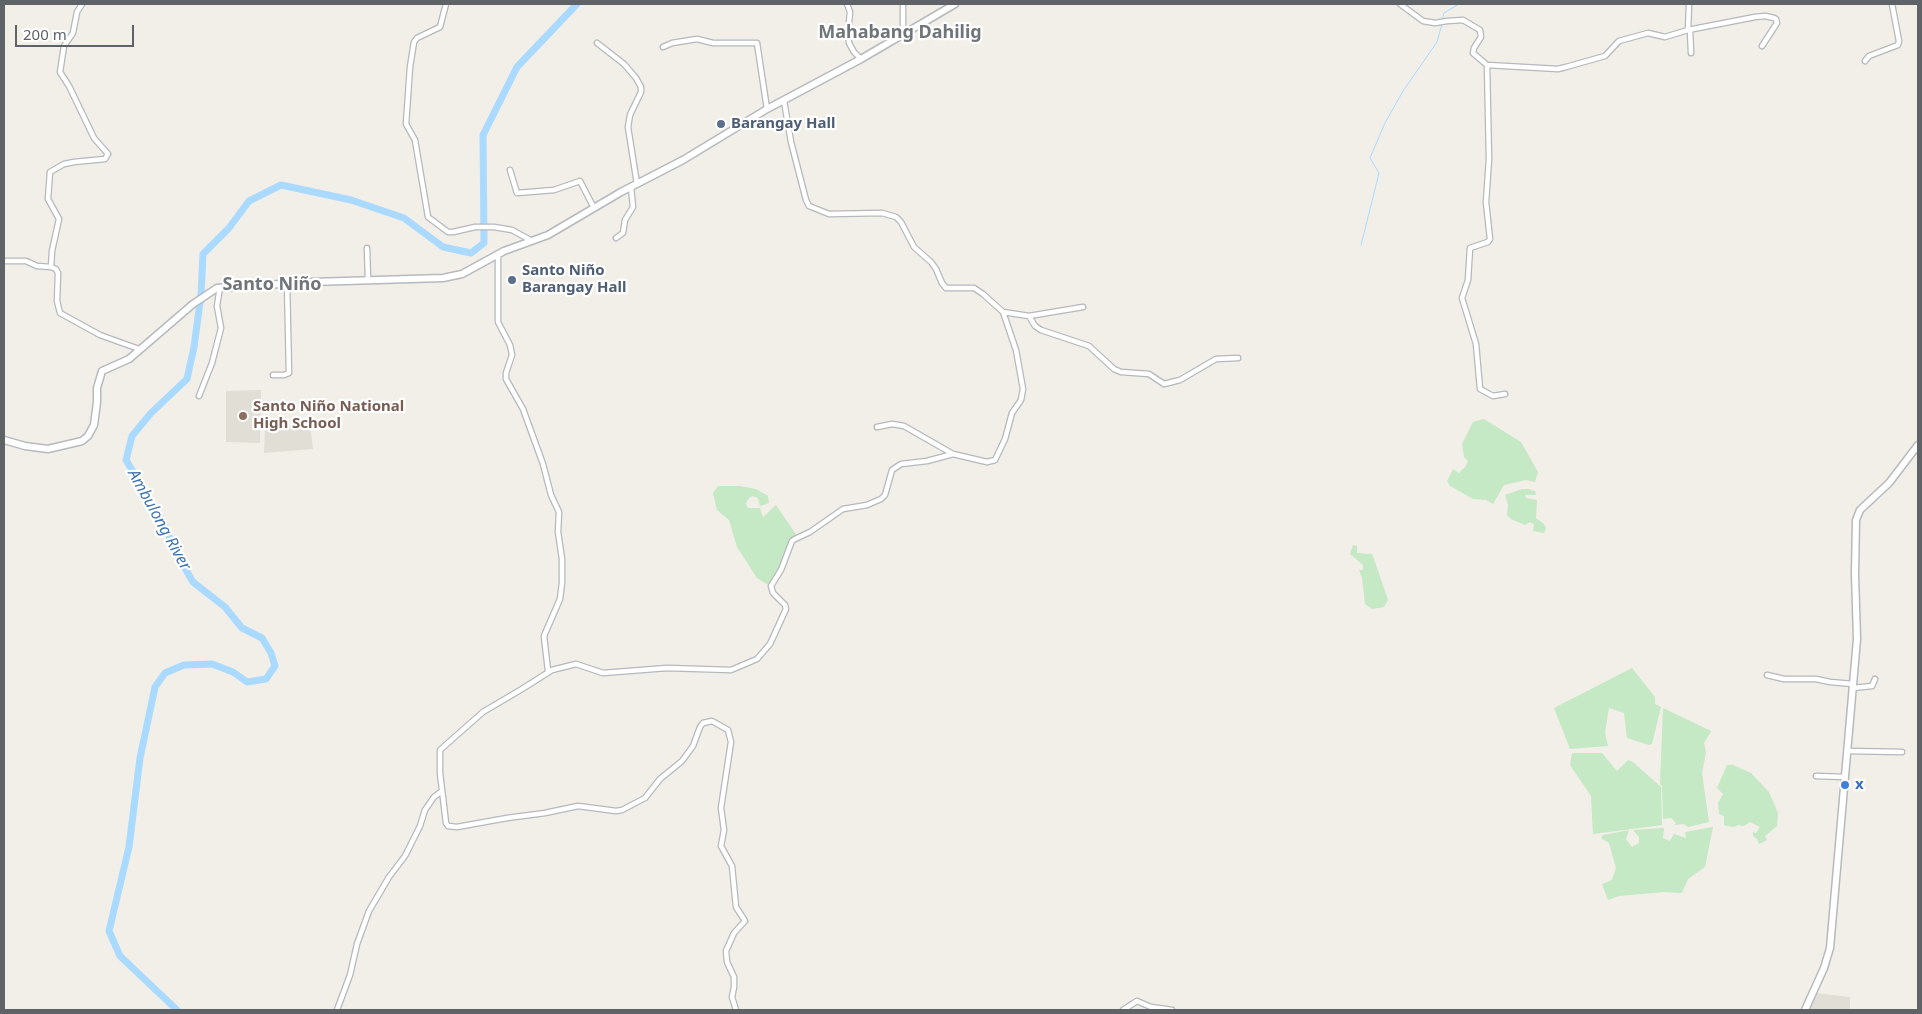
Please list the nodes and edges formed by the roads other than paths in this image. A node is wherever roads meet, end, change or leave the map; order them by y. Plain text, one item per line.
1 (82, 4) edge
2 (446, 4) edge
3 (847, 4) edge
4 (903, 4) edge
5 (954, 4) edge
6 (1400, 4) edge
7 (1689, 4) edge
8 (1892, 4) edge
9 (1689, 30) junction
10 (903, 34) junction
11 (596, 43) dead end
12 (1762, 46) dead end
13 (663, 47) dead end
14 (1691, 53) dead end
15 (861, 59) junction
16 (1865, 61) dead end
17 (1487, 65) junction
18 (784, 101) junction
19 (767, 109) junction
20 (510, 170) dead end
21 (634, 186) junction
22 (594, 208) junction
23 (616, 238) dead end
24 (532, 241) junction
25 (367, 248) dead end
26 (498, 254) junction
27 (4, 261) edge
28 (51, 267) junction
29 (368, 280) junction
30 (287, 283) junction
31 (218, 287) junction
32 (1083, 307) dead end
33 (1003, 312) junction
34 (1029, 316) junction
35 (139, 349) junction
36 (1238, 358) dead end
37 (273, 376) dead end
38 (1505, 394) dead end
39 (199, 396) dead end
40 (877, 428) dead end
41 (4, 440) edge
42 (1918, 445) edge
43 (953, 454) junction
44 (548, 672) junction
45 (1767, 675) dead end
46 (1875, 679) dead end
47 (1853, 686) junction
48 (1847, 751) junction
49 (1902, 752) dead end
50 (1816, 776) dead end
51 (1845, 777) junction
52 (442, 791) junction
53 (336, 1010) edge
54 (736, 1010) edge
55 (1123, 1010) edge
56 (1172, 1010) edge
57 (1805, 1010) edge

1 - 28 street
2 - 24 street
3 - 15 street
4 - 10 street
5 - 10 street
6 - 17 street
7 - 9 street
8 - 16 street
9 - 12 street
9 - 14 street
9 - 17 street
10 - 15 street
11 - 21 street
13 - 19 street
15 - 18 street
17 - 38 street
18 - 19 street
18 - 33 street
19 - 21 street
20 - 22 street
21 - 22 street
21 - 23 street
22 - 24 street
24 - 26 street
25 - 29 street
26 - 29 street
26 - 44 street
27 - 28 street
28 - 35 street
29 - 30 street
30 - 31 street
30 - 37 street
31 - 35 street
31 - 39 street
32 - 34 street
33 - 34 street
33 - 43 street
34 - 36 street
35 - 41 street
40 - 43 street
42 - 47 street
43 - 44 street
44 - 52 street
45 - 47 street
46 - 47 street
47 - 48 street
48 - 49 street
48 - 51 street
50 - 51 street
51 - 57 street
52 - 53 street
52 - 54 street
55 - 56 street

